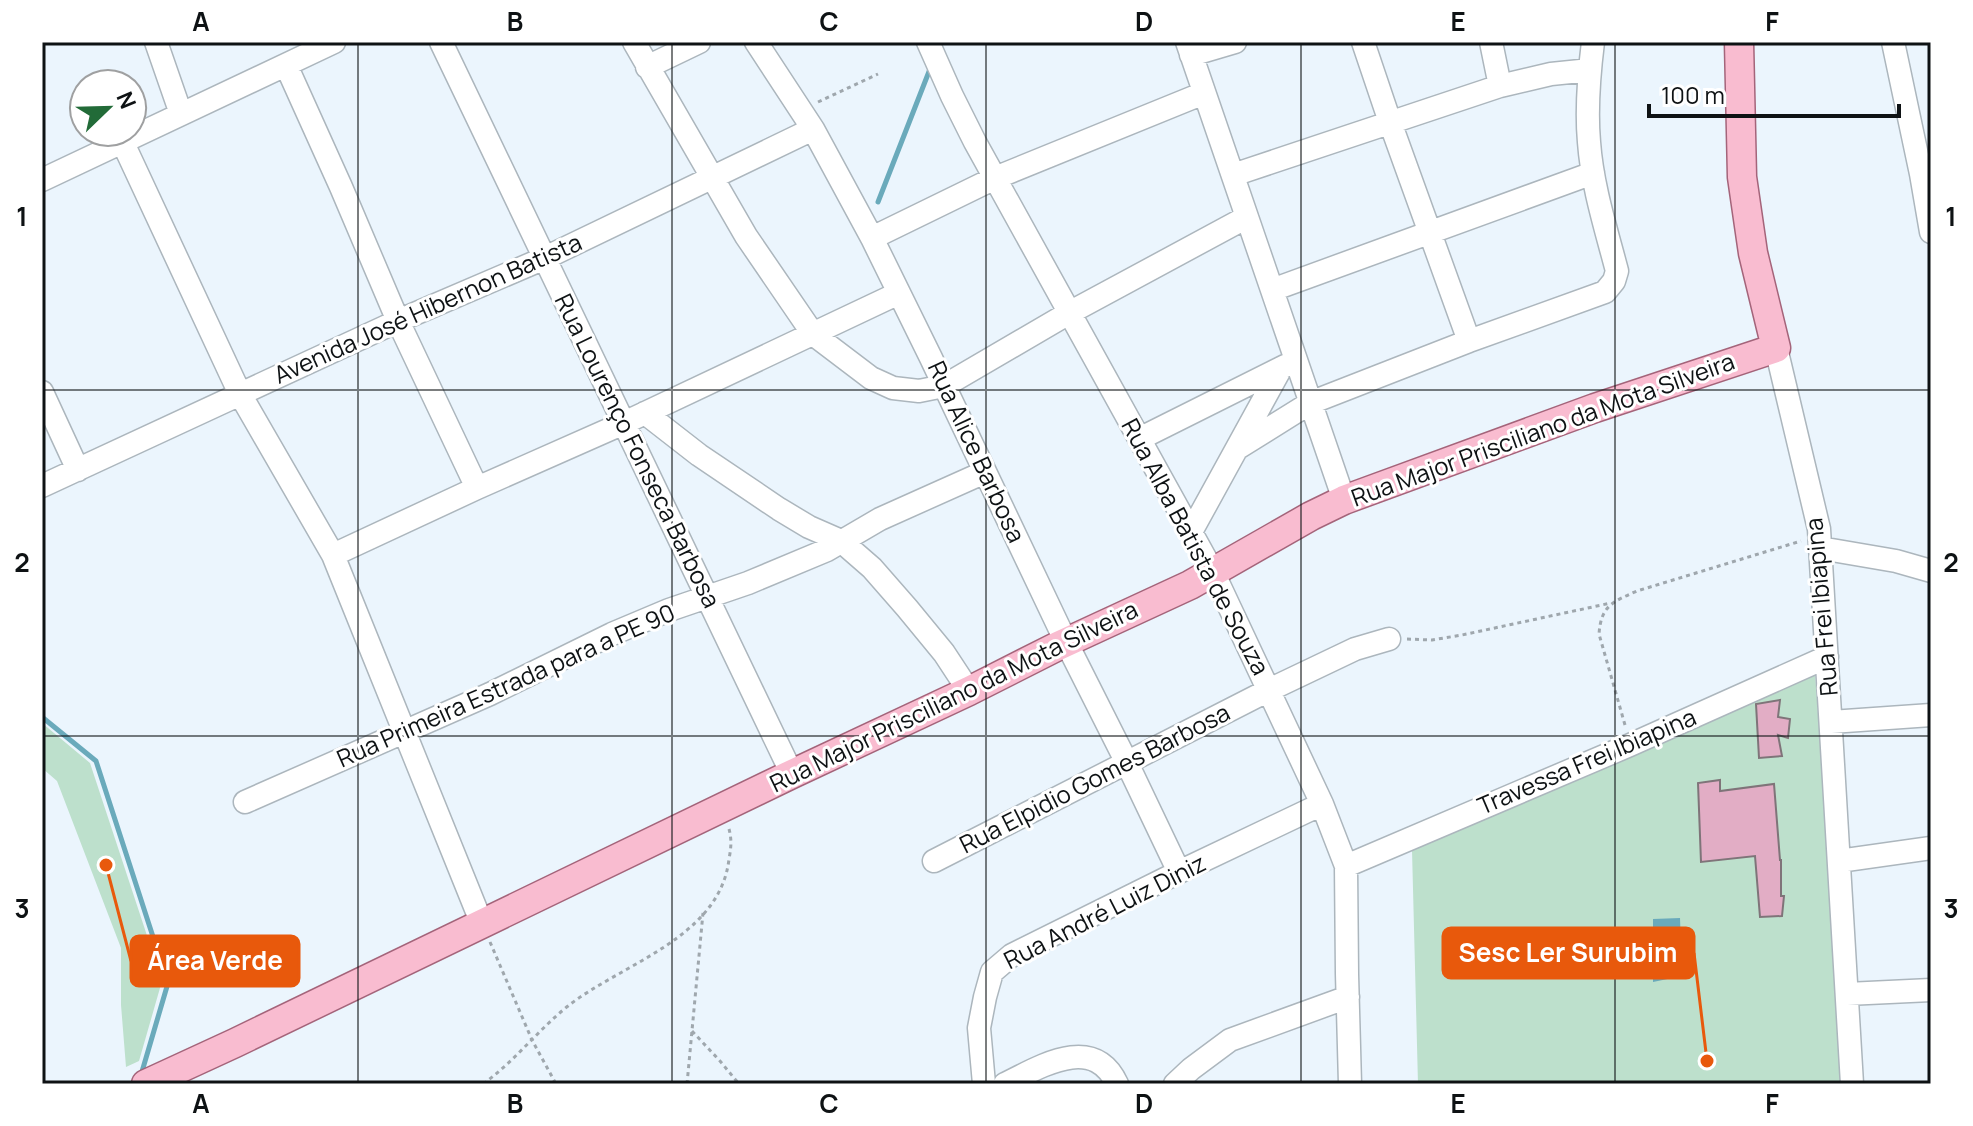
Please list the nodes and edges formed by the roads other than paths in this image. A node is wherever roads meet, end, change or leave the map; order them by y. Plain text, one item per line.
1 (334, 42) edge
2 (441, 42) edge
3 (634, 42) edge
4 (699, 42) edge
5 (756, 42) edge
6 (928, 42) edge
7 (1235, 42) edge
8 (1363, 42) edge
9 (1491, 42) edge
10 (1593, 42) edge
11 (1739, 42) edge
12 (1893, 42) edge
13 (156, 44) edge
14 (1189, 48) edge
15 (295, 54) edge
16 (647, 67) junction
17 (1590, 70) junction
18 (1500, 86) junction
19 (1204, 93) junction
20 (181, 114) junction
21 (807, 119) junction
22 (1390, 122) junction
23 (148, 130) edge
24 (112, 148) edge
25 (125, 148) edge
26 (1926, 172) edge
27 (1593, 173) junction
28 (1233, 175) junction
29 (712, 177) junction
30 (995, 178) junction
31 (42, 180) edge
32 (1247, 217) junction
33 (1430, 231) junction
34 (1931, 232) edge
35 (872, 238) junction
36 (545, 258) junction
37 (1272, 290) junction
38 (899, 293) junction
39 (1069, 313) junction
40 (398, 321) junction
41 (813, 334) junction
42 (1469, 341) junction
43 (1776, 348) junction
44 (1288, 364) junction
45 (944, 386) junction
46 (42, 392) edge
47 (240, 394) junction
48 (1310, 403) junction
49 (645, 413) junction
50 (624, 423) junction
51 (1139, 439) junction
52 (1238, 448) junction
53 (78, 470) junction
54 (985, 472) junction
55 (42, 486) edge
56 (477, 488) junction
57 (1344, 500) junction
58 (1192, 530) junction
59 (841, 541) junction
60 (1820, 543) junction
61 (333, 555) junction
62 (1931, 571) edge
63 (1213, 572) junction
64 (707, 598) junction
65 (1389, 639) road end
66 (1066, 642) junction
67 (1827, 657) junction
68 (1269, 690) junction
69 (969, 691) junction
70 (1931, 715) edge
71 (1831, 722) junction
72 (404, 732) junction
73 (1127, 763) junction
74 (792, 774) junction
75 (245, 802) dead end
76 (1322, 804) junction
77 (1931, 848) edge
78 (934, 861) dead end
79 (1839, 861) junction
80 (1346, 866) junction
81 (1179, 872) junction
82 (482, 924) junction
83 (1931, 990) edge
84 (1847, 994) junction
85 (1348, 997) junction
86 (1115, 1079) edge
87 (164, 1080) edge
88 (984, 1084) edge
89 (1005, 1084) edge
90 (1175, 1084) edge
91 (1350, 1084) edge
92 (1852, 1084) edge

1 - 15 street
2 - 36 street, Rua Lourenço Fonseca Barbosa
3 - 16 street
4 - 16 street
5 - 21 street, Rua Alice Barbosa
6 - 30 street, Rua Alba Batista de Souza
7 - 14 street
8 - 22 street
9 - 18 street
10 - 17 street
11 - 43 main road, Rua Frei Ibiapina
12 - 26 street
13 - 20 street
14 - 19 street
15 - 20 street
15 - 40 street
16 - 29 street
17 - 18 street
17 - 27 street
18 - 22 street
19 - 28 street
19 - 30 street
20 - 23 street
21 - 29 street, Avenida José Hibernon Batista
21 - 35 street, Rua Alice Barbosa
22 - 28 street
22 - 33 street
24 - 31 street
25 - 47 street
26 - 34 street
27 - 33 street
27 - 42 street
28 - 32 street
29 - 36 street, Avenida José Hibernon Batista
29 - 41 street
30 - 35 street
30 - 39 street, Rua Alba Batista de Souza
32 - 37 street
32 - 39 street
33 - 37 street
33 - 42 street
35 - 38 street, Rua Alice Barbosa
36 - 40 street, Avenida José Hibernon Batista
36 - 50 street, Rua Lourenço Fonseca Barbosa
37 - 44 street
38 - 41 street
38 - 45 street, Rua Alice Barbosa
39 - 45 street
39 - 51 street, Rua Alba Batista de Souza
40 - 47 street, Avenida José Hibernon Batista
40 - 56 street
41 - 45 street
41 - 49 street
42 - 48 street
43 - 57 main road, Rua Major Prisciliano da Mota Silveira
43 - 60 street, Rua Frei Ibiapina
44 - 48 street
44 - 51 street
44 - 52 street
45 - 54 street, Rua Alice Barbosa
46 - 53 street
47 - 53 street, Avenida José Hibernon Batista
47 - 61 street
48 - 52 street
48 - 57 street
49 - 50 street
49 - 59 street
50 - 56 street
50 - 64 street, Rua Lourenço Fonseca Barbosa
51 - 58 street, Rua Alba Batista de Souza
52 - 58 street
53 - 55 street, Avenida José Hibernon Batista
54 - 59 street, Rua Primeira Estrada para a PE 90
54 - 66 street, Rua Alice Barbosa
56 - 61 street
57 - 63 main road, Rua Major Prisciliano da Mota Silveira
58 - 63 street, Rua Alba Batista de Souza
59 - 64 street, Rua Primeira Estrada para a PE 90
59 - 69 street
60 - 62 street
60 - 67 street, Rua Frei Ibiapina
61 - 72 street
63 - 66 main road, Rua Major Prisciliano da Mota Silveira
63 - 68 street, Rua Alba Batista de Souza
64 - 72 street, Rua Primeira Estrada para a PE 90
64 - 74 street, Rua Lourenço Fonseca Barbosa
65 - 68 street, Rua Elpidio Gomes Barbosa
66 - 69 main road, Rua Major Prisciliano da Mota Silveira
66 - 73 street, Rua Alice Barbosa
67 - 71 street, Rua Frei Ibiapina
67 - 80 street, Travessa Frei Ibiapina
68 - 73 street, Rua Elpidio Gomes Barbosa
68 - 76 street, Rua Alba Batista de Souza
69 - 74 main road, Rua Major Prisciliano da Mota Silveira
70 - 71 street
71 - 79 street, Rua Frei Ibiapina
72 - 75 street, Rua Primeira Estrada para a PE 90
72 - 82 street
73 - 78 street, Rua Elpidio Gomes Barbosa
73 - 81 street, Rua Alice Barbosa
74 - 82 main road, Rua Major Prisciliano da Mota Silveira
76 - 80 street, Rua Alba Batista de Souza
76 - 81 street, Rua André Luiz Diniz
77 - 79 street
79 - 84 street, Rua Frei Ibiapina
80 - 85 street, Rua Alba Batista de Souza
81 - 88 street, Rua André Luiz Diniz
82 - 87 main road, Rua Major Prisciliano da Mota Silveira
83 - 84 street
84 - 92 street, Rua Frei Ibiapina
85 - 90 street
85 - 91 street, Rua Alba Batista de Souza
86 - 89 street

